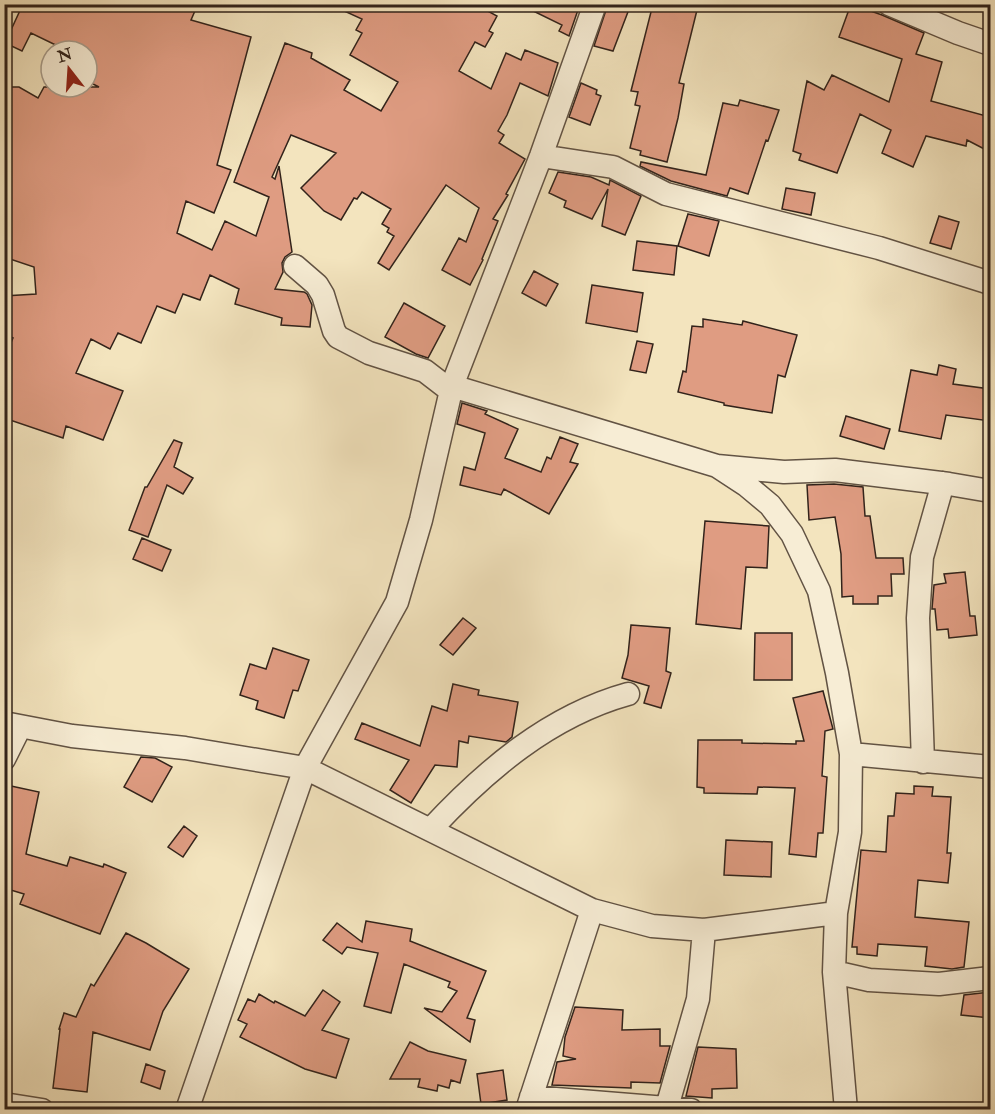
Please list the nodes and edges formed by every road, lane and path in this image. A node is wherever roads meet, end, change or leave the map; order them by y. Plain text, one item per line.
1 (596, 4) edge
2 (889, 4) edge
3 (990, 44) edge
4 (541, 156) junction
5 (295, 266) dead end
6 (990, 283) edge
7 (451, 388) junction
8 (717, 466) junction
9 (943, 483) junction
10 (990, 491) edge
11 (628, 694) dead end
12 (12, 725) edge
13 (851, 754) junction
14 (4, 759) edge
15 (923, 762) junction
16 (990, 767) edge
17 (304, 768) junction
18 (431, 829) junction
19 (592, 910) junction
20 (837, 913) junction
21 (704, 930) junction
22 (834, 972) junction
23 (990, 978) edge
24 (529, 1103) edge
25 (4, 1104) edge
26 (667, 1107) junction
27 (42, 1110) edge
28 (187, 1110) edge
29 (692, 1110) edge
30 (846, 1110) edge

1 - 4 street
2 - 3 street
4 - 6 street
4 - 7 street
5 - 7 street
7 - 8 street
7 - 17 street
8 - 9 street
8 - 13 street
9 - 10 street
9 - 15 street
11 - 18 street
12 - 14 street
12 - 17 street
13 - 15 street
13 - 20 street
15 - 16 street
17 - 18 street
17 - 28 street
18 - 19 street
19 - 21 street
19 - 24 street
20 - 21 street
20 - 22 street
21 - 26 street
22 - 23 street
22 - 30 street
24 - 26 street
25 - 27 street
26 - 29 street

